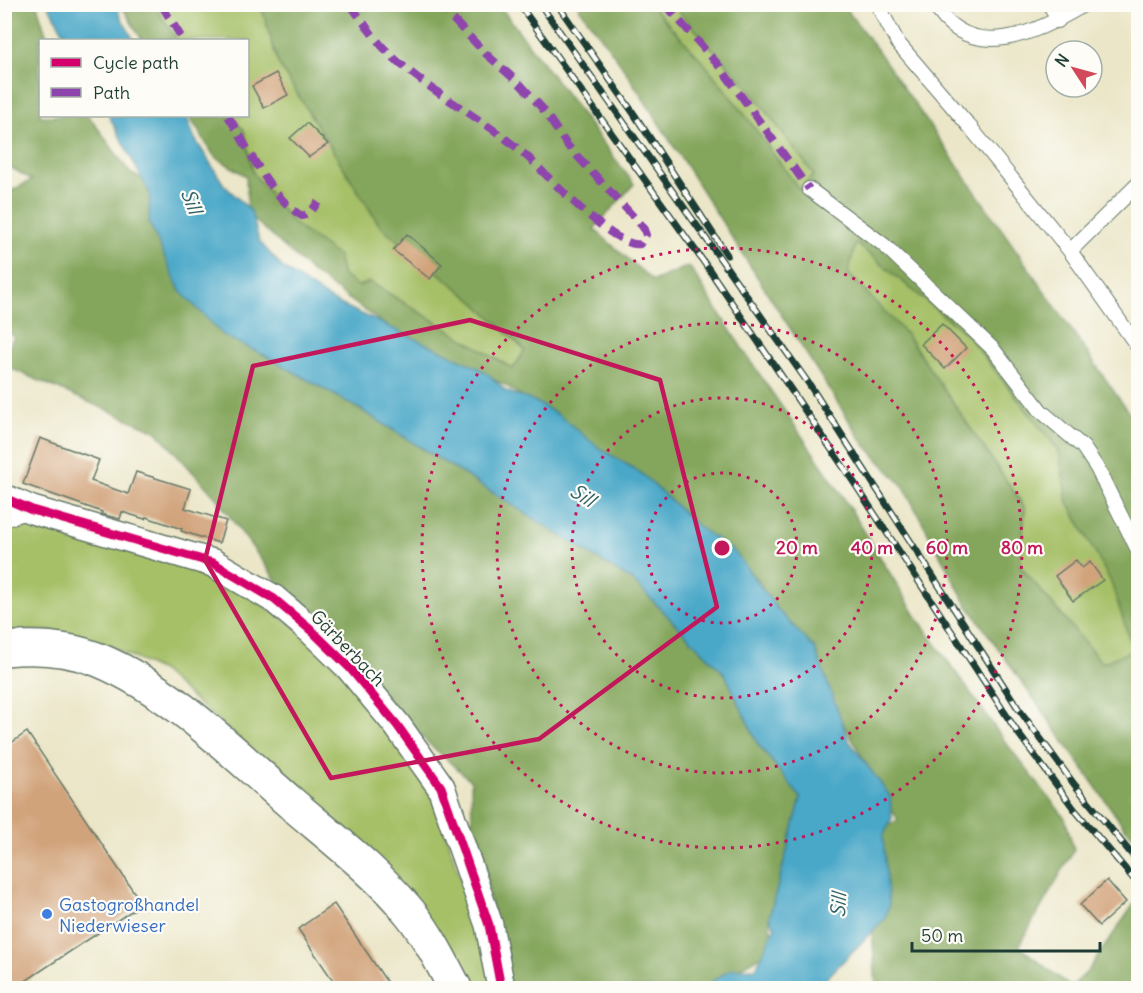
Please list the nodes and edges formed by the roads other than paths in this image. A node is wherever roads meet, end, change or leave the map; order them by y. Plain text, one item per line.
1 (877, 4) edge
2 (934, 4) edge
3 (1050, 4) edge
4 (1085, 4) edge
5 (1058, 21) junction
6 (1138, 184) edge
7 (808, 189) dead end
8 (1070, 251) junction
9 (1138, 347) edge
10 (4, 498) edge
11 (32, 510) junction
12 (4, 520) edge
13 (1138, 550) edge
14 (4, 649) edge
15 (455, 988) edge
16 (501, 988) edge

1 - 8 lane
2 - 5 lane
3 - 5 lane
4 - 5 lane
6 - 8 lane
7 - 13 lane
8 - 9 lane
10 - 11 street, Gärberbach
11 - 12 lane
11 - 16 street, Gärberbach
14 - 15 main road

